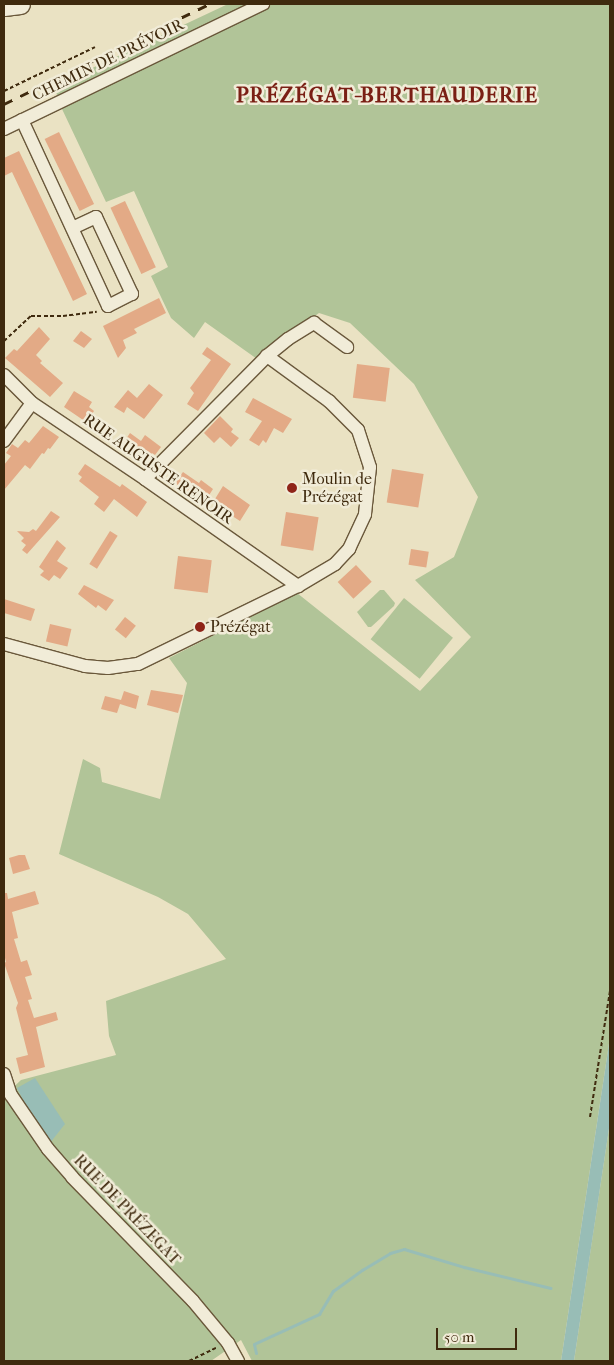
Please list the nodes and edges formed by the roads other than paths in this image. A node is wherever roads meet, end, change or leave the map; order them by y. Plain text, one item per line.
1 (20, 4) edge
2 (263, 4) edge
3 (4, 6) edge
4 (22, 120) junction
5 (4, 129) edge
6 (72, 228) junction
7 (346, 346) dead end
8 (266, 356) junction
9 (4, 375) edge
10 (32, 402) junction
11 (4, 441) edge
12 (145, 479) junction
13 (298, 586) junction
14 (4, 644) edge
15 (4, 1074) edge
16 (238, 1361) edge

1 - 3 main road
2 - 4 street, CHEMIN DE PRÉVOIR
4 - 5 street, CHEMIN DE PRÉVOIR
4 - 6 street
6 - 6 street
7 - 8 street
8 - 12 street
8 - 13 street
9 - 10 street, RUE AUGUSTE RENOIR
10 - 11 street
10 - 12 street, RUE AUGUSTE RENOIR
12 - 13 street, RUE AUGUSTE RENOIR
13 - 14 street
15 - 16 street, RUE DE PRÉZEGAT

